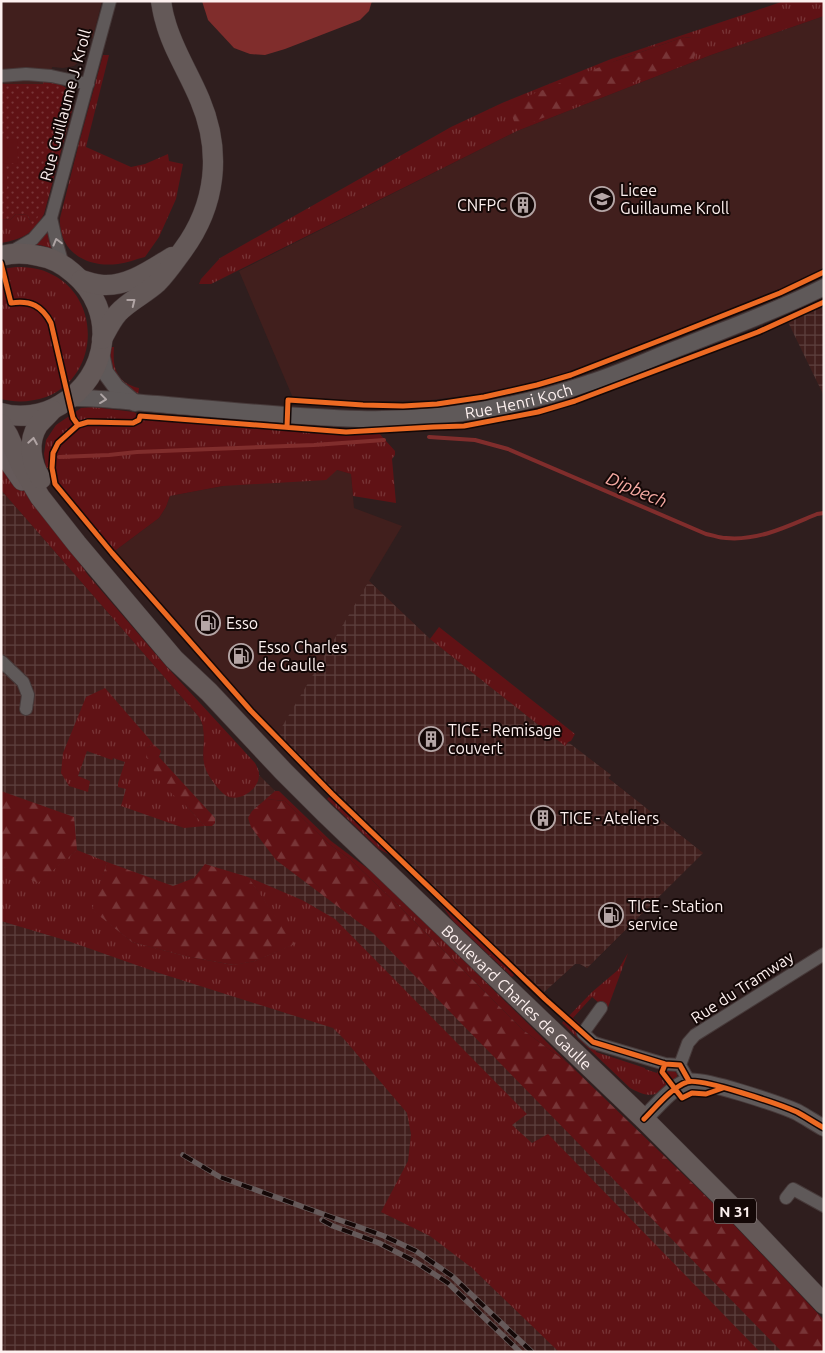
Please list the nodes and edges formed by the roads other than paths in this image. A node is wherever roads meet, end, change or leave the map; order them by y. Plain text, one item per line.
1 (110, 1) edge
2 (161, 1) edge
3 (1, 76) edge
4 (88, 84) junction
5 (51, 218) junction
6 (181, 252) junction
7 (4, 255) edge
8 (64, 265) junction
9 (81, 280) junction
10 (824, 287) edge
11 (101, 346) junction
12 (72, 398) junction
13 (135, 403) junction
14 (52, 410) junction
15 (1, 413) edge
16 (1, 424) edge
17 (1, 451) edge
18 (77, 544) junction
19 (1, 661) edge
20 (1, 666) edge
21 (14, 673) junction
22 (209, 692) junction
23 (26, 709) dead end
24 (824, 954) edge
25 (601, 1008) dead end
26 (680, 1066) junction
27 (689, 1081) junction
28 (644, 1119) junction
29 (824, 1128) edge
30 (786, 1198) dead end
31 (824, 1206) edge
32 (824, 1304) edge

1 - 4 street, Rue Guillaume J. Kroll
2 - 6 main road
3 - 4 street
4 - 5 street, Rue Guillaume J. Kroll
5 - 7 street, Rue Guillaume J. Kroll
8 -> 5 street, Rue Guillaume J. Kroll
6 - 9 main road
11 -> 6 main road
7 - 8 main road
8 - 9 main road
9 - 11 main road
10 - 13 street, Rue Henri Koch
11 - 12 main road
11 - 13 street
12 -> 13 street, Rue Henri Koch
12 - 14 main road
14 - 15 main road
22 -> 14 main road, Boulevard Charles de Gaulle / N 31
16 - 18 main road, Boulevard Charles de Gaulle / N 31
17 - 18 main road, Boulevard Charles de Gaulle
18 - 22 main road, Boulevard Charles de Gaulle / N 31
19 - 21 street
20 - 21 street
21 - 23 street
22 - 28 main road, Boulevard Charles de Gaulle / N 31
24 - 26 street, Rue du Tramway
25 - 26 street
26 - 27 street
27 - 28 street
27 - 29 street
28 - 32 main road, Boulevard Charles de Gaulle / N 31
30 - 31 street

